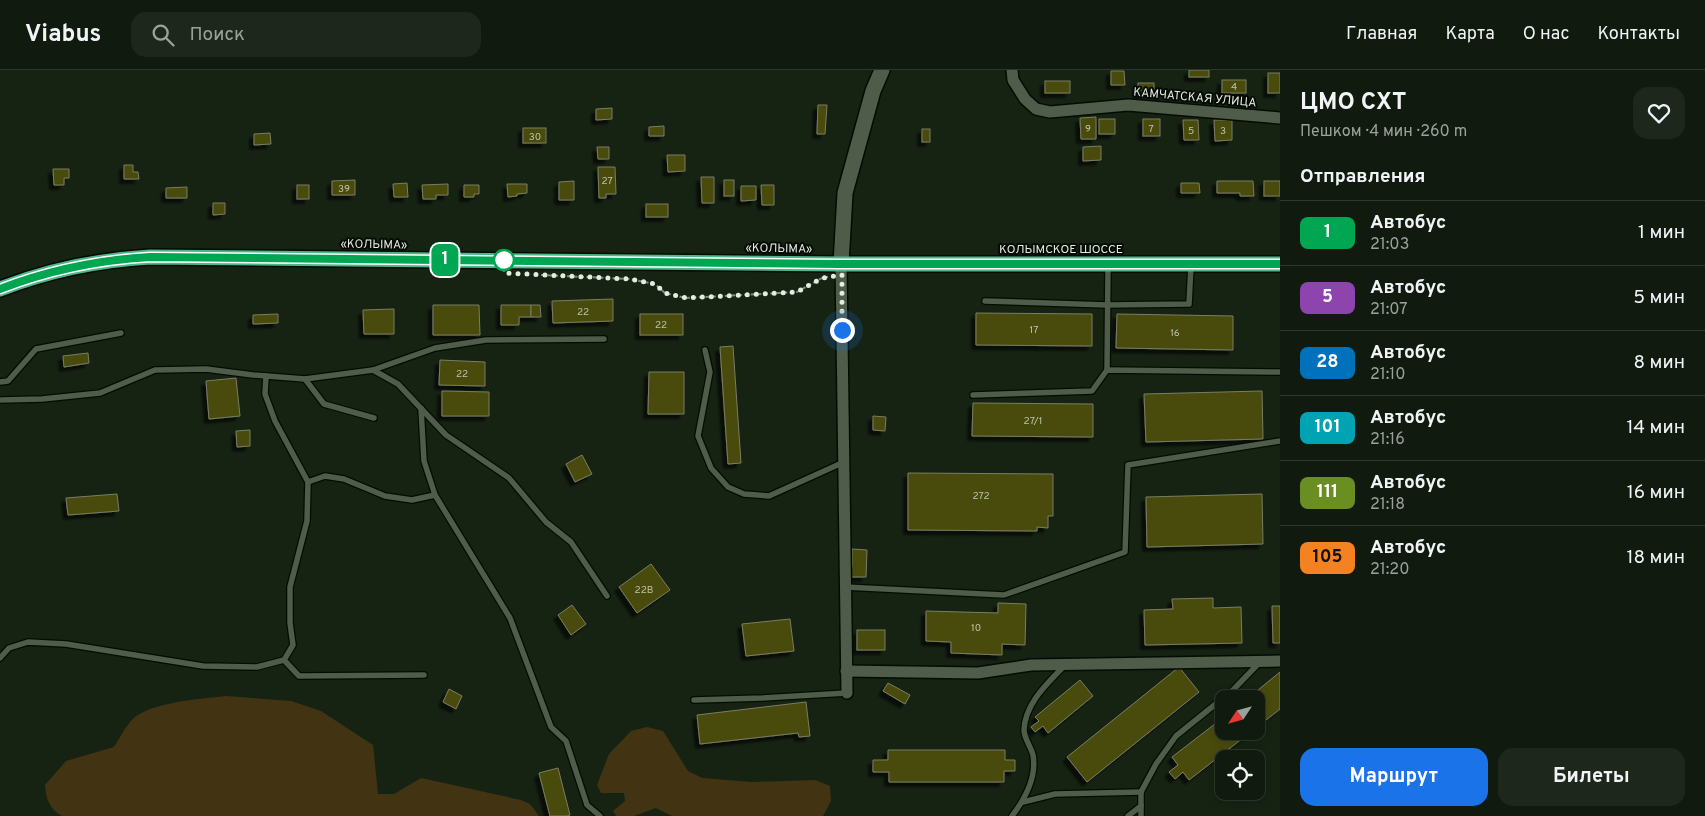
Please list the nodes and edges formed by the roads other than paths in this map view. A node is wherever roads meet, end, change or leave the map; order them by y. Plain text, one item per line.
1 (882, 70) edge
2 (1012, 70) edge
3 (1280, 118) edge
4 (1108, 264) junction
5 (1191, 264) junction
6 (1280, 264) edge
7 (842, 270) junction
8 (0, 289) edge
9 (985, 300) dead end
10 (1107, 304) junction
11 (121, 334) dead end
12 (604, 339) dead end
13 (705, 350) dead end
14 (373, 370) junction
15 (1107, 370) junction
16 (1280, 372) edge
17 (266, 376) junction
18 (305, 379) junction
19 (0, 382) edge
20 (973, 395) dead end
21 (0, 400) edge
22 (421, 408) junction
23 (374, 418) dead end
24 (1280, 441) edge
25 (844, 462) junction
26 (308, 482) junction
27 (435, 495) junction
28 (846, 587) junction
29 (607, 596) dead end
30 (0, 658) edge
31 (284, 660) junction
32 (1280, 661) edge
33 (1260, 662) junction
34 (1066, 664) junction
35 (846, 671) junction
36 (424, 675) dead end
37 (846, 693) joint
38 (694, 700) dead end
39 (1141, 792) junction
40 (1023, 802) junction
41 (1141, 806) junction
42 (600, 816) edge
43 (1012, 816) edge
44 (1128, 816) edge
45 (1141, 816) edge

1 - 7 street
2 - 3 street, КАМЧАТСКАЯ УЛИЦА
4 - 5 highway, КОЛЫМСКОЕ ШОССЕ
4 - 7 highway, КОЛЫМСКОЕ ШОССЕ
4 - 10 lane
5 - 6 highway, КОЛЫМСКОЕ ШОССЕ
5 - 10 lane
7 - 8 highway, «КОЛЫМА»
7 - 25 street
9 - 10 lane
10 - 15 lane
11 - 19 lane
12 - 14 lane
13 - 25 lane
14 - 18 lane
14 - 22 lane
15 - 16 lane
15 - 20 lane
17 - 18 lane
17 - 21 lane
17 - 26 lane
18 - 23 lane
22 - 27 lane
22 - 29 lane
24 - 28 lane
25 - 28 street
26 - 27 lane
26 - 31 lane
27 - 42 lane
28 - 35 street
30 - 31 lane
31 - 36 lane
32 - 33 street
33 - 34 street
33 - 39 lane
34 - 35 street
34 - 40 lane
35 - 37 street
37 - 38 lane
39 - 40 lane
39 - 41 lane
40 - 43 lane
41 - 44 lane
41 - 45 lane

